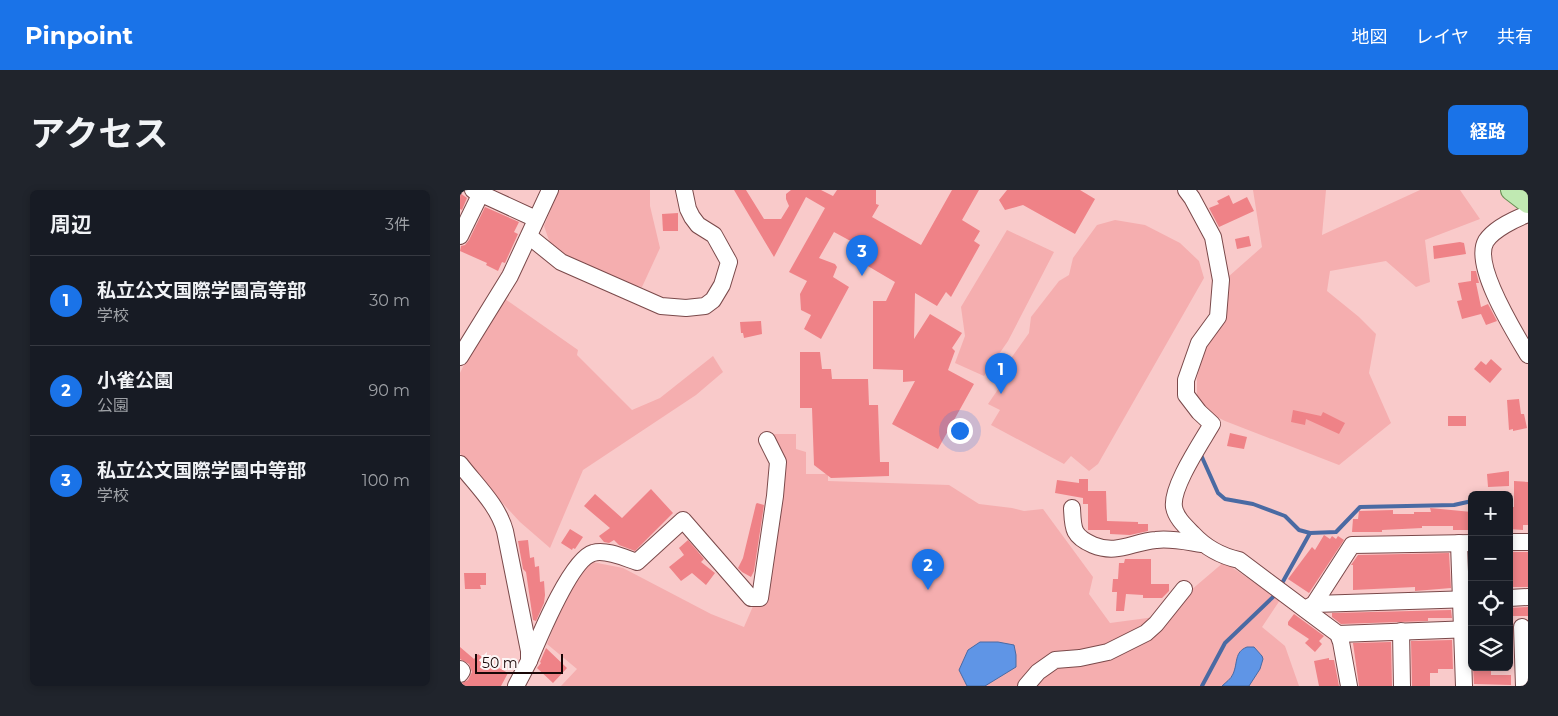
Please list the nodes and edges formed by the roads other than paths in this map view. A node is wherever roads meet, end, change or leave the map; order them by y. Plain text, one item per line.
1 (550, 190) edge
2 (684, 190) edge
3 (1186, 190) edge
4 (1511, 190) edge
5 (477, 192) edge
6 (1528, 204) edge
7 (1528, 214) edge
8 (536, 219) junction
9 (460, 236) edge
10 (530, 237) junction
11 (1528, 355) edge
12 (460, 357) edge
13 (767, 440) dead end
14 (460, 464) edge
15 (1072, 508) dead end
16 (1513, 542) edge
17 (1528, 542) edge
18 (1465, 543) edge
19 (1202, 544) junction
20 (1184, 589) dead end
21 (1528, 597) edge
22 (1513, 598) edge
23 (1466, 599) edge
24 (1309, 607) junction
25 (1520, 627) edge
26 (1467, 629) edge
27 (1401, 632) junction
28 (1338, 634) junction
29 (529, 661) junction
30 (460, 669) edge
31 (460, 674) edge
32 (516, 686) edge
33 (1026, 686) edge
34 (1349, 686) edge
35 (1402, 686) edge
36 (1464, 686) edge
37 (1524, 686) edge

1 - 8 street
2 - 10 street
3 - 19 street
4 - 6 main road
5 - 8 street
5 - 9 street
7 - 11 street
8 - 10 street
10 - 12 street
13 - 29 street
14 - 29 street
15 - 19 street
16 - 17 street
18 - 23 street
18 - 24 street
19 - 24 street
20 - 33 street
21 - 22 street
23 - 24 street
23 - 26 street
24 - 28 street
25 - 37 street
26 - 27 street
26 - 36 street
27 - 28 street
27 - 35 street
28 - 34 street
29 - 32 street
30 - 31 street

